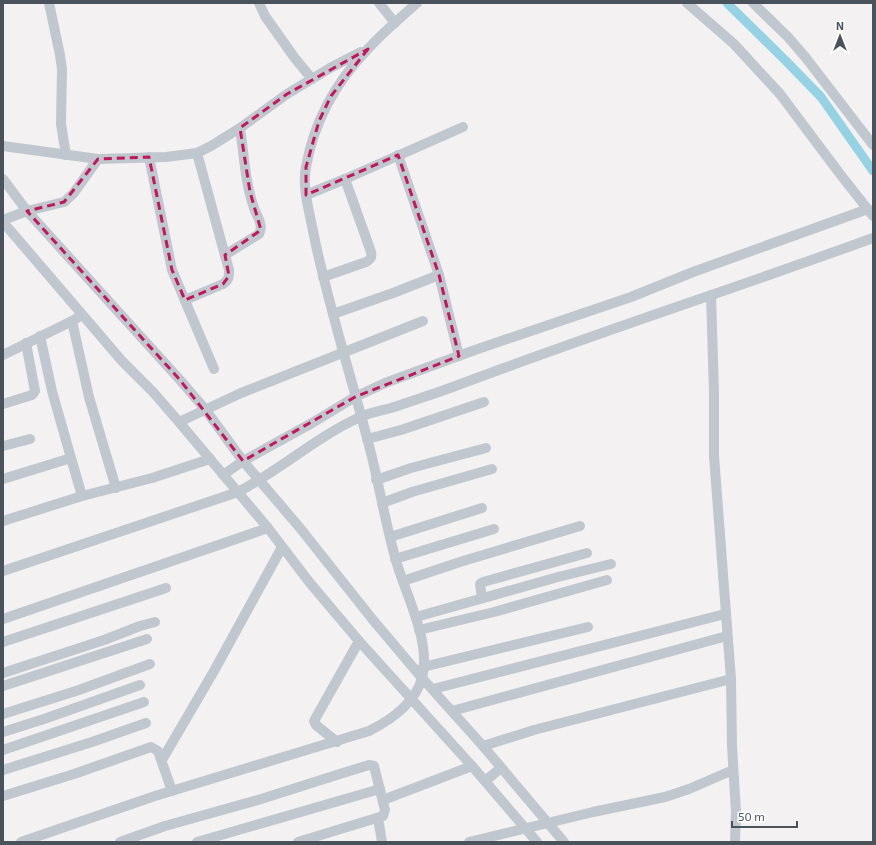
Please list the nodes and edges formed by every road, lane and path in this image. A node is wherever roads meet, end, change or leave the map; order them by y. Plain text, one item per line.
1 (49, 3) edge
2 (259, 3) edge
3 (379, 3) edge
4 (417, 3) edge
5 (687, 3) edge
6 (753, 3) edge
7 (396, 23) junction
8 (368, 49) junction
9 (312, 80) junction
10 (463, 127) dead end
11 (240, 128) junction
12 (873, 145) edge
13 (3, 146) edge
14 (197, 153) junction
15 (66, 155) junction
16 (398, 155) junction
17 (149, 158) junction
18 (98, 160) junction
19 (3, 179) edge
20 (345, 179) junction
21 (306, 195) junction
22 (27, 211) junction
23 (871, 213) edge
24 (3, 221) edge
25 (873, 238) edge
26 (225, 255) junction
27 (439, 275) junction
28 (323, 277) junction
29 (711, 295) junction
30 (185, 300) junction
31 (333, 314) junction
32 (82, 315) junction
33 (72, 321) junction
34 (423, 321) dead end
35 (40, 336) junction
36 (26, 343) junction
37 (343, 352) junction
38 (3, 355) edge
39 (459, 356) junction
40 (214, 369) dead end
41 (355, 397) junction
42 (484, 402) dead end
43 (3, 404) edge
44 (205, 409) junction
45 (361, 417) junction
46 (179, 422) junction
47 (30, 439) dead end
48 (367, 439) junction
49 (3, 446) edge
50 (486, 448) dead end
51 (71, 458) junction
52 (210, 459) junction
53 (243, 462) junction
54 (492, 469) dead end
55 (223, 475) junction
56 (3, 479) edge
57 (376, 480) junction
58 (260, 481) junction
59 (116, 488) junction
60 (238, 492) junction
61 (82, 496) junction
62 (382, 502) junction
63 (482, 508) dead end
64 (3, 521) edge
65 (580, 526) dead end
66 (268, 528) junction
67 (494, 528) dead end
68 (390, 537) junction
69 (282, 547) junction
70 (587, 553) dead end
71 (395, 559) junction
72 (611, 564) dead end
73 (3, 571) edge
74 (607, 580) dead end
75 (403, 581) junction
76 (166, 588) dead end
77 (482, 598) junction
78 (725, 614) junction
79 (416, 617) junction
80 (3, 619) edge
81 (156, 622) dead end
82 (588, 627) dead end
83 (420, 630) junction
84 (727, 636) junction
85 (147, 639) dead end
86 (359, 641) junction
87 (3, 642) edge
88 (150, 664) dead end
89 (423, 666) junction
90 (3, 673) edge
91 (422, 678) junction
92 (731, 680) junction
93 (140, 685) dead end
94 (3, 686) edge
95 (433, 689) junction
96 (411, 698) junction
97 (144, 702) dead end
98 (452, 711) junction
99 (3, 714) edge
100 (146, 723) dead end
101 (3, 732) edge
102 (337, 742) junction
103 (483, 746) junction
104 (3, 750) edge
105 (162, 760) junction
106 (472, 766) junction
107 (501, 768) junction
108 (3, 770) edge
109 (733, 770) junction
110 (485, 781) junction
111 (380, 789) junction
112 (172, 791) junction
113 (3, 796) edge
114 (383, 800) junction
115 (378, 818) junction
116 (548, 822) junction
117 (527, 829) junction
118 (21, 842) edge
119 (120, 842) edge
120 (197, 842) edge
121 (298, 842) edge
122 (382, 842) edge
123 (469, 842) edge
124 (537, 842) edge
125 (564, 842) edge
126 (735, 842) edge

1 - 15 street
2 - 9 street
3 - 7 street
4 - 7 street
5 - 23 street
6 - 12 street
7 - 8 street
8 - 9 street
8 - 21 street
9 - 11 street
10 - 16 street
11 - 14 street
11 - 26 street
13 - 15 street
14 - 17 street
14 - 26 street
15 - 18 street
16 - 20 street
16 - 27 street
17 - 18 street
17 - 30 street
18 - 22 street
19 - 22 street
20 - 21 street
20 - 28 street
21 - 28 street
22 - 24 street
22 - 44 street
23 - 39 street
24 - 32 street
25 - 29 street
26 - 30 street
27 - 31 street
27 - 39 street
28 - 31 street
29 - 45 street
29 - 78 street
30 - 40 street
31 - 37 street
32 - 33 street
32 - 46 street
33 - 35 street
33 - 59 street
34 - 37 street
35 - 36 street
35 - 51 street
36 - 38 street
36 - 43 street
37 - 41 street
37 - 44 street
39 - 41 street
41 - 45 street
41 - 53 street
42 - 48 street
44 - 46 street
44 - 53 street
45 - 48 street
45 - 58 street
46 - 52 street
47 - 49 street
48 - 57 street
50 - 57 street
51 - 56 street
51 - 61 street
52 - 55 street
52 - 59 street
53 - 55 street
53 - 58 street
54 - 62 street
55 - 60 street
57 - 62 street
58 - 60 street
58 - 91 street
59 - 61 street
60 - 66 street
60 - 73 street
61 - 64 street
62 - 68 street
63 - 68 street
65 - 75 street
66 - 69 street
66 - 80 street
67 - 71 street
68 - 71 street
69 - 86 street
69 - 105 street
70 - 77 street
71 - 75 street
72 - 77 street
74 - 83 street
75 - 79 street
76 - 87 street
77 - 79 street
78 - 84 street
78 - 95 street
79 - 83 street
81 - 90 street
82 - 89 street
83 - 89 street
84 - 92 street
84 - 98 street
85 - 94 street
86 - 96 street
86 - 102 street
88 - 99 street
89 - 91 street
91 - 95 street
91 - 96 street
92 - 103 street
92 - 109 street
93 - 101 street
95 - 98 street
96 - 102 street
96 - 106 street
97 - 104 street
98 - 103 street
100 - 108 street
102 - 112 street
103 - 107 street
105 - 112 street
105 - 113 street
106 - 110 street
106 - 114 street
107 - 110 street
107 - 116 street
109 - 116 street
109 - 126 street
110 - 117 street
111 - 114 street
111 - 119 street
111 - 120 street
112 - 118 street
114 - 115 street
115 - 121 street
115 - 122 street
116 - 117 street
116 - 125 street
117 - 123 street
117 - 124 street

